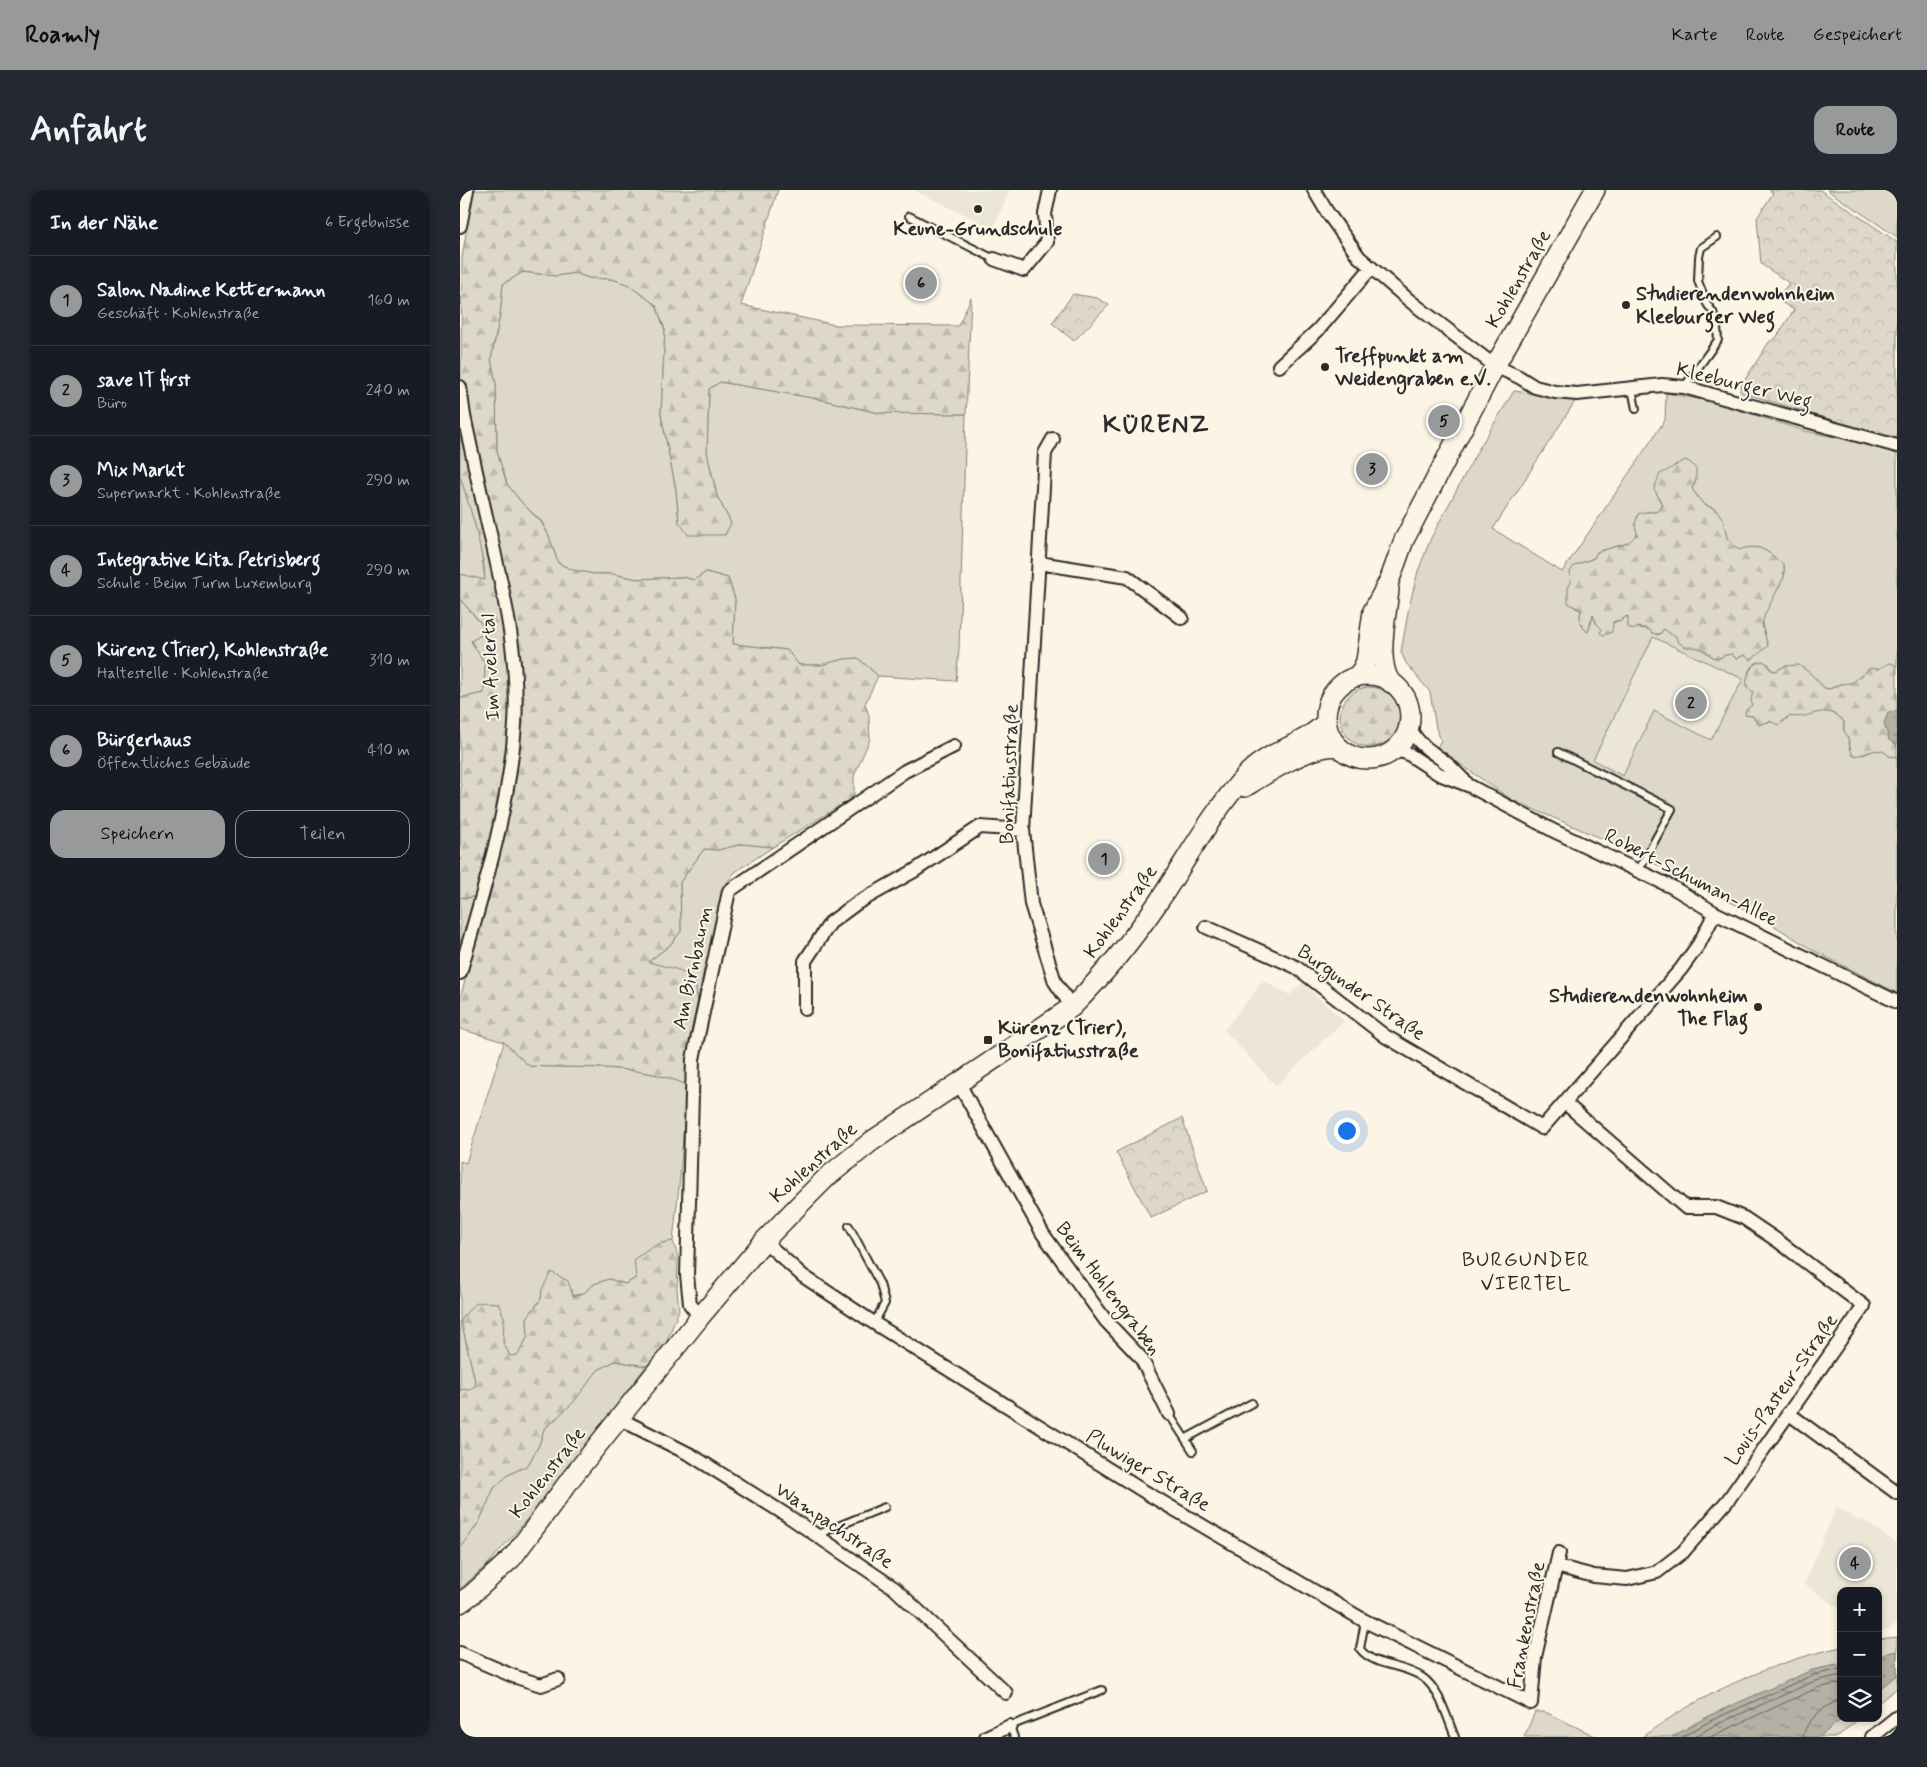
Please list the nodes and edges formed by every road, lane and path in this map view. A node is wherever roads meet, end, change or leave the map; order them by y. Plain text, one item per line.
1 (467, 190) edge
2 (1050, 190) edge
3 (1314, 190) edge
4 (1595, 190) edge
5 (909, 216) dead end
6 (460, 226) edge
7 (1717, 237) dead end
8 (994, 259) joint
9 (1371, 268) junction
10 (1279, 366) dead end
11 (1496, 366) junction
12 (460, 387) edge
13 (1684, 387) junction
14 (1632, 388) junction
15 (1636, 409) dead end
16 (1053, 439) dead end
17 (1897, 446) edge
18 (1039, 563) junction
19 (1390, 578) junction
20 (1182, 618) dead end
21 (1356, 678) junction
22 (1391, 683) junction
23 (1327, 721) junction
24 (1409, 725) junction
25 (954, 746) dead end
26 (1339, 747) junction
27 (1393, 750) junction
28 (1558, 752) dead end
29 (1470, 786) junction
30 (1229, 796) junction
31 (1023, 830) junction
32 (1638, 870) junction
33 (1715, 912) junction
34 (1206, 927) dead end
35 (460, 973) edge
36 (1897, 1002) edge
37 (1072, 1007) junction
38 (805, 1010) dead end
39 (958, 1082) junction
40 (1565, 1102) junction
41 (849, 1226) dead end
42 (764, 1241) junction
43 (700, 1317) junction
44 (874, 1323) junction
45 (1252, 1403) dead end
46 (1169, 1414) joint
47 (1788, 1414) junction
48 (620, 1419) junction
49 (1185, 1439) junction
50 (1193, 1451) dead end
51 (1897, 1493) edge
52 (884, 1507) dead end
53 (816, 1535) junction
54 (1560, 1553) dead end
55 (1556, 1566) junction
56 (460, 1603) edge
57 (1365, 1621) junction
58 (460, 1652) edge
59 (558, 1679) dead end
60 (1102, 1690) dead end
61 (1006, 1693) dead end
62 (1531, 1704) joint
63 (1897, 1717) edge
64 (1012, 1732) edge
65 (986, 1737) edge
66 (1456, 1737) edge
67 (1872, 1737) edge

1 - 6 street
2 - 8 street
3 - 9 street, Kleeburger Weg
4 - 11 main road, Kohlenstraße
5 - 8 lane
7 - 13 lane
9 - 10 street
9 - 11 street, Kleeburger Weg
11 - 14 street, Kleeburger Weg
11 - 19 main road, Kohlenstraße
12 - 35 street, Im Avelertal
13 - 14 street, Kleeburger Weg
13 - 17 street, Kleeburger Weg
14 - 15 lane
16 - 18 street, Bonifatiusstraße
18 - 20 street
18 - 31 street, Bonifatiusstraße
19 - 21 main road, Kohlenstraße
19 - 22 main road, Kohlenstraße
21 - 22 main road
21 - 23 main road
22 - 24 main road, Kohlenstraße
23 - 26 main road
23 - 30 main road, Kohlenstraße
24 - 27 main road
24 - 29 street, Robert-Schuman-Allee
25 - 43 street, Am Birnbaum
26 - 27 main road
26 - 30 main road, Kohlenstraße
27 - 29 street, Robert-Schuman-Allee
28 - 32 lane
29 - 32 street, Robert-Schuman-Allee
30 - 37 main road, Kohlenstraße
31 - 37 street, Bonifatiusstraße
31 - 38 street
32 - 33 street, Robert-Schuman-Allee
33 - 36 street, Robert-Schuman-Allee
33 - 40 street
34 - 40 street, Burgunder Straße
37 - 39 main road, Kohlenstraße
39 - 42 main road, Kohlenstraße
39 - 46 street, Beim Hohlengraben
40 - 47 street, Louis-Pasteur-Straße
41 - 44 lane
42 - 43 main road, Kohlenstraße
42 - 44 street, Pluwiger Straße
43 - 48 main road, Kohlenstraße
44 - 57 street, Pluwiger Straße
45 - 49 lane
46 - 49 lane
47 - 51 street
47 - 55 street, Louis-Pasteur-Straße
48 - 53 street, Wampachstraße
48 - 56 main road, Kohlenstraße
49 - 50 lane
52 - 53 lane
53 - 61 street, Wampachstraße
54 - 55 street, Frankenstraße
55 - 62 street, Frankenstraße
57 - 62 street, Pluwiger Straße
57 - 66 lane
58 - 59 street
60 - 64 lane
63 - 67 street
64 - 65 street

